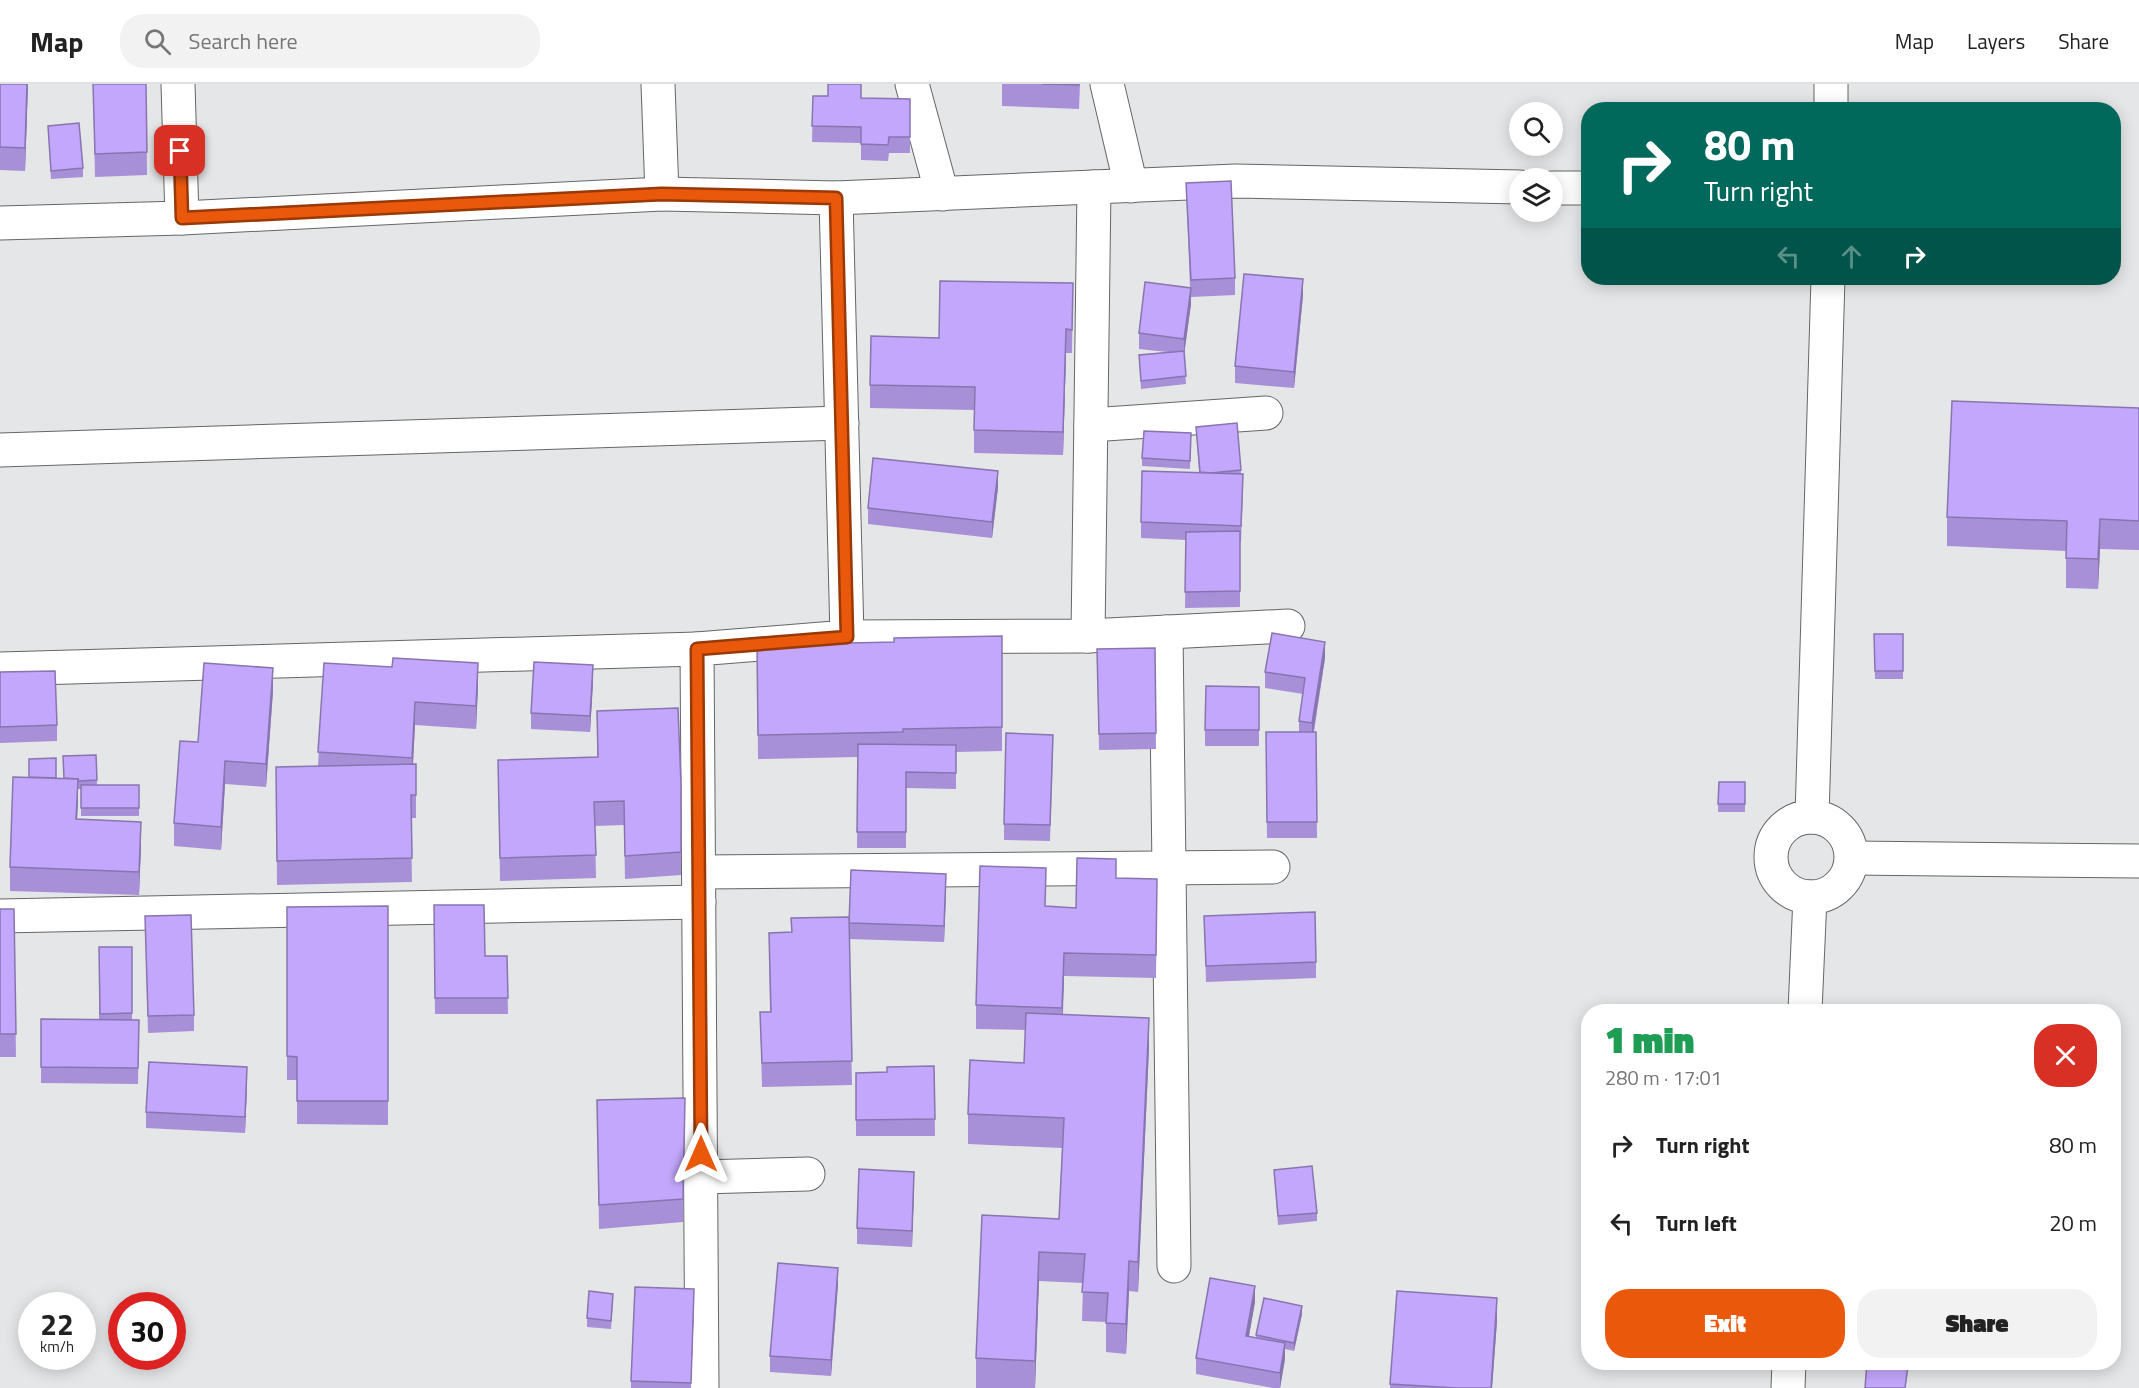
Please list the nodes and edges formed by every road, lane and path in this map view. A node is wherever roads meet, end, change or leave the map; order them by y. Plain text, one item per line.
1 (178, 84) edge
2 (658, 84) edge
3 (912, 84) edge
4 (1107, 84) edge
5 (1831, 84) edge
6 (1831, 102) edge
7 (1131, 186) junction
8 (1094, 187) junction
9 (1509, 187) edge
10 (1563, 188) edge
11 (1581, 188) edge
12 (662, 194) junction
13 (942, 194) junction
14 (836, 198) junction
15 (182, 218) junction
16 (0, 223) edge
17 (1828, 285) edge
18 (1266, 413) dead end
19 (842, 423) junction
20 (1091, 425) junction
21 (0, 450) edge
22 (1288, 626) dead end
23 (1166, 632) junction
24 (1088, 636) junction
25 (847, 637) junction
26 (697, 649) junction
27 (0, 669) edge
28 (1812, 817) junction
29 (1852, 858) junction
30 (2139, 861) edge
31 (1168, 867) junction
32 (1273, 867) dead end
33 (699, 887) junction
34 (1810, 897) junction
35 (0, 916) edge
36 (1805, 1004) edge
37 (807, 1174) dead end
38 (701, 1176) junction
39 (1174, 1266) dead end
40 (1789, 1370) edge
41 (702, 1388) edge
42 (1788, 1388) edge

1 - 15 street
2 - 12 street
3 - 13 street
4 - 7 street
5 - 6 street
7 - 8 street
7 - 9 street
8 - 13 street
8 - 20 street
10 - 11 street
12 - 14 street
12 - 15 street
13 - 14 street
14 - 19 street
15 - 16 street
17 - 28 street
18 - 20 street
19 - 21 street
19 - 25 street
20 - 24 street
22 - 23 street
23 - 24 street
23 - 31 street
24 - 25 street
25 - 26 street
26 - 27 street
26 - 33 street
28 - 29 street
28 - 34 street
29 - 30 street
29 - 34 street
31 - 32 street
31 - 33 street
31 - 39 street
33 - 35 street
33 - 38 street
34 - 36 street
37 - 38 street
38 - 41 street
40 - 42 street

